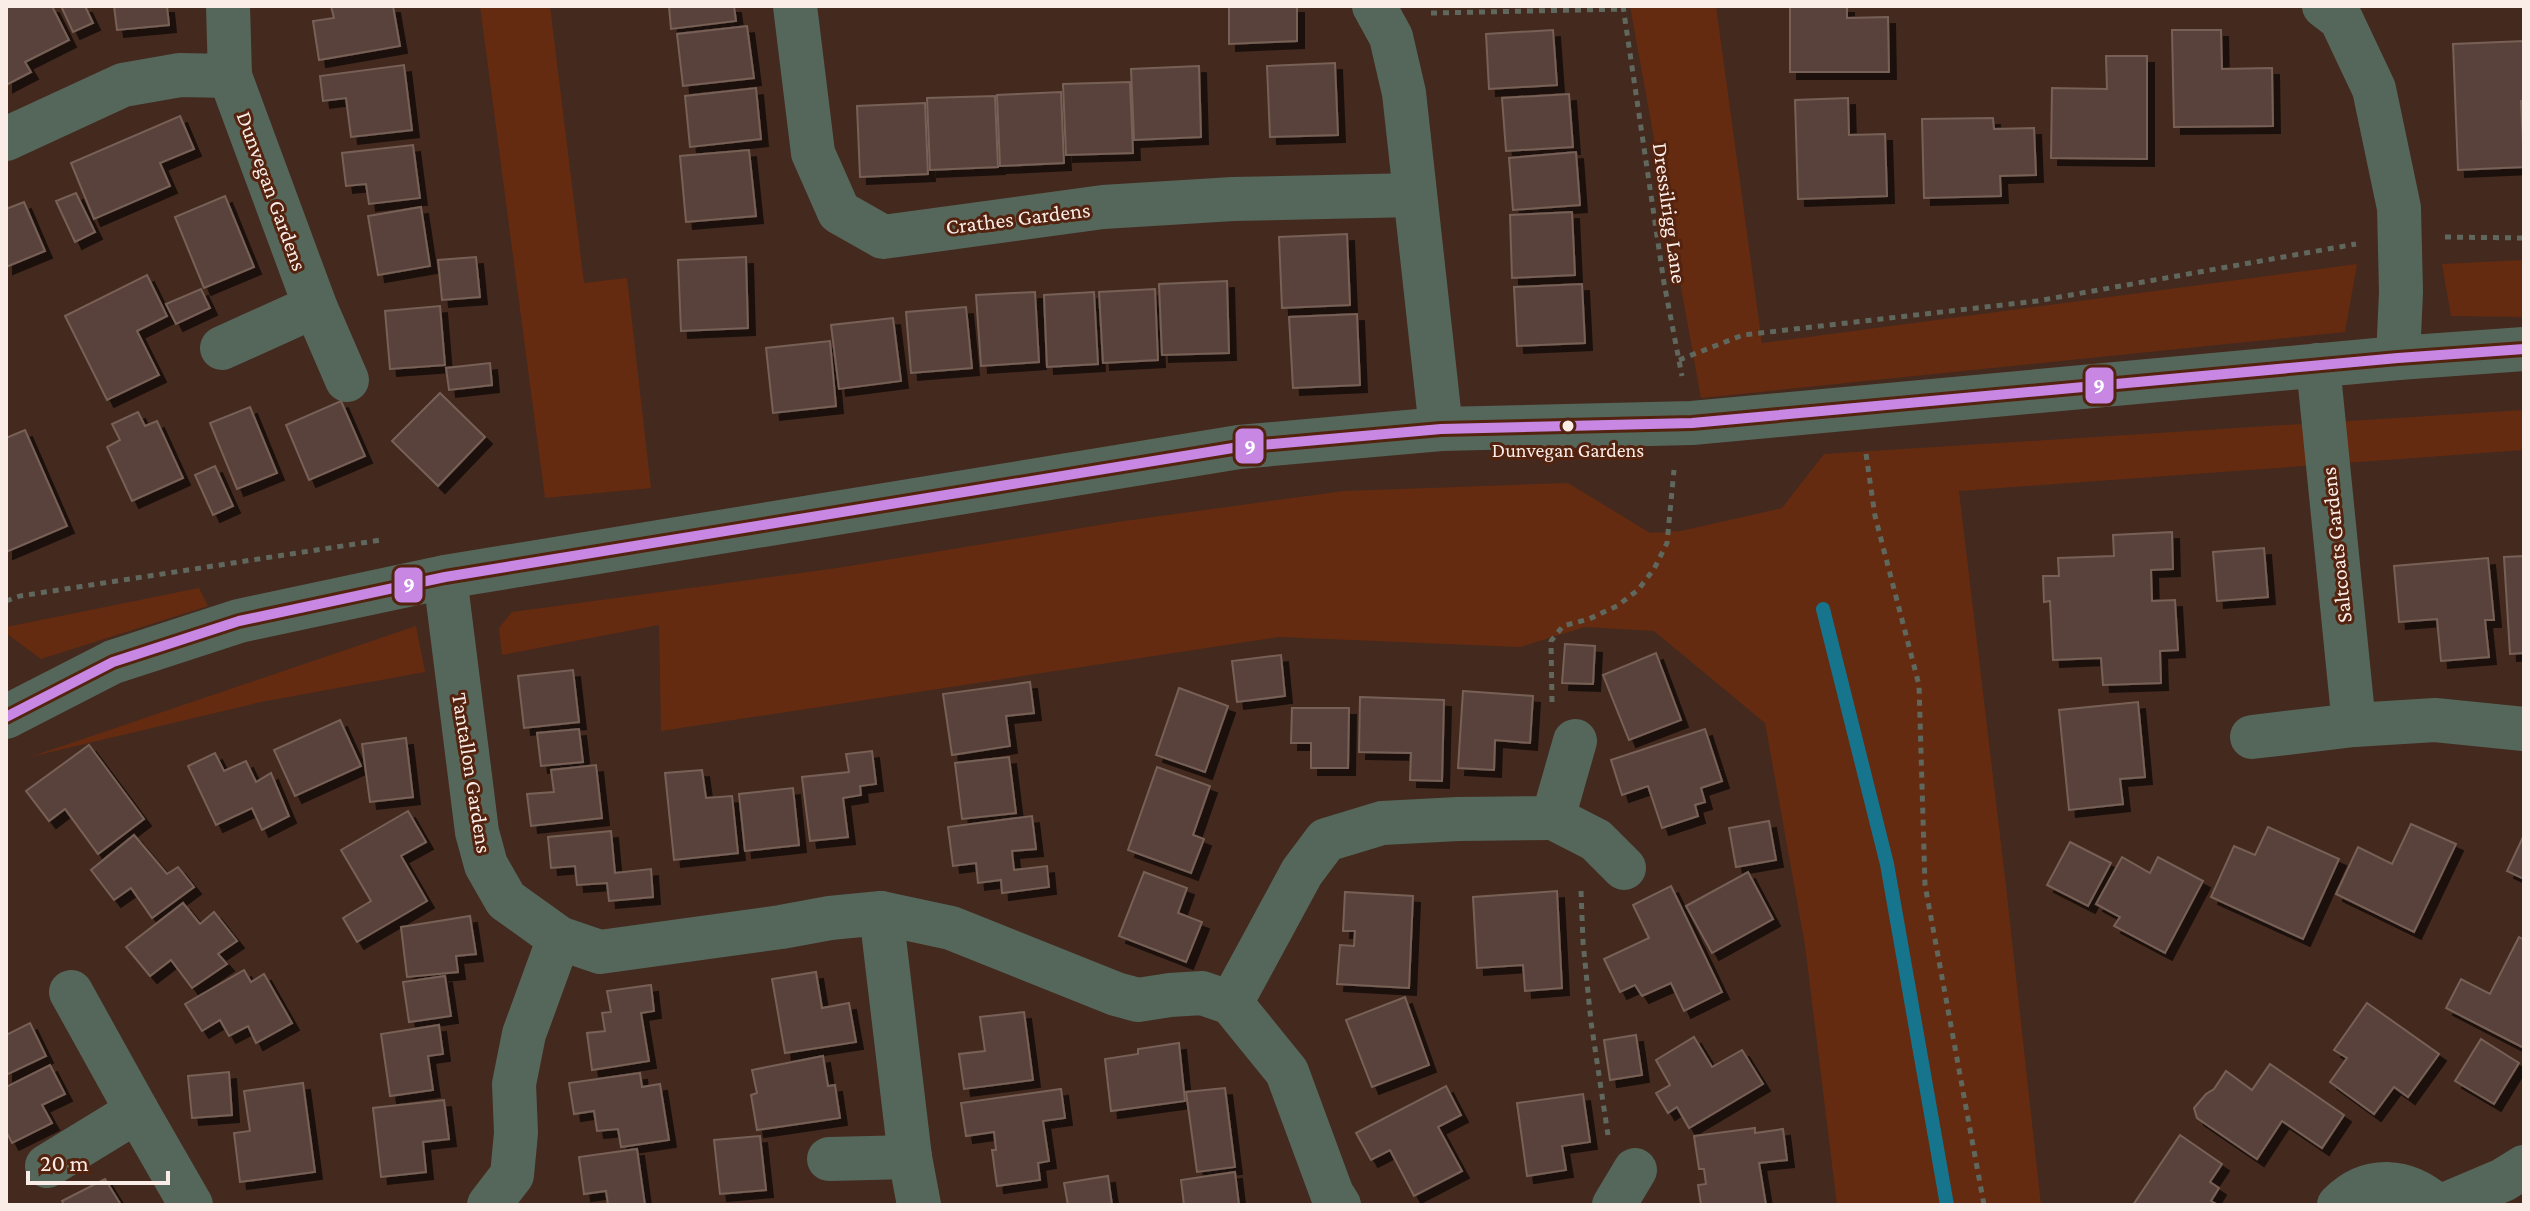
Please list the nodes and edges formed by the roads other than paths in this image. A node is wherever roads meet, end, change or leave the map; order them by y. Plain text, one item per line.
1 (228, 6) edge
2 (795, 6) edge
3 (1376, 10) edge
4 (2340, 10) edge
5 (230, 76) junction
6 (6, 139) edge
7 (1415, 195) junction
8 (315, 306) junction
9 (222, 348) dead end
10 (2524, 349) edge
11 (2398, 358) junction
12 (2318, 365) junction
13 (347, 380) dead end
14 (1441, 429) junction
15 (445, 577) junction
16 (9, 708) edge
17 (2354, 725) junction
18 (2524, 729) edge
19 (2252, 737) dead end
20 (1572, 749) road end
21 (1553, 818) junction
22 (1610, 854) road end
23 (881, 913) junction
24 (559, 938) junction
25 (71, 992) dead end
26 (1231, 1003) junction
27 (137, 1111) junction
28 (910, 1157) junction
29 (829, 1159) dead end
30 (47, 1166) dead end
31 (2524, 1167) edge
32 (191, 1205) edge
33 (489, 1205) edge
34 (919, 1205) edge
35 (1339, 1205) edge
36 (2339, 1205) edge
37 (2436, 1205) edge
38 (2444, 1205) edge

1 - 5 street, Dunvegan Gardens
2 - 7 street, Crathes Gardens
3 - 7 street
4 - 11 street
5 - 6 street
5 - 8 street, Dunvegan Gardens
7 - 14 street
8 - 9 street
8 - 13 street, Dunvegan Gardens
10 - 11 street
11 - 12 street
12 - 14 street
12 - 17 street, Saltcoats Gardens
14 - 15 street
15 - 16 street
15 - 24 street, Tantallon Gardens
17 - 18 street
17 - 19 street
20 - 21 street
21 - 22 street
21 - 26 street
23 - 24 street, Tantallon Gardens
23 - 26 street, Tantallon Gardens
23 - 28 street
24 - 33 street
25 - 27 street
26 - 35 street
27 - 30 street
27 - 32 street
28 - 29 street
28 - 34 street
31 - 38 street
36 - 37 street

